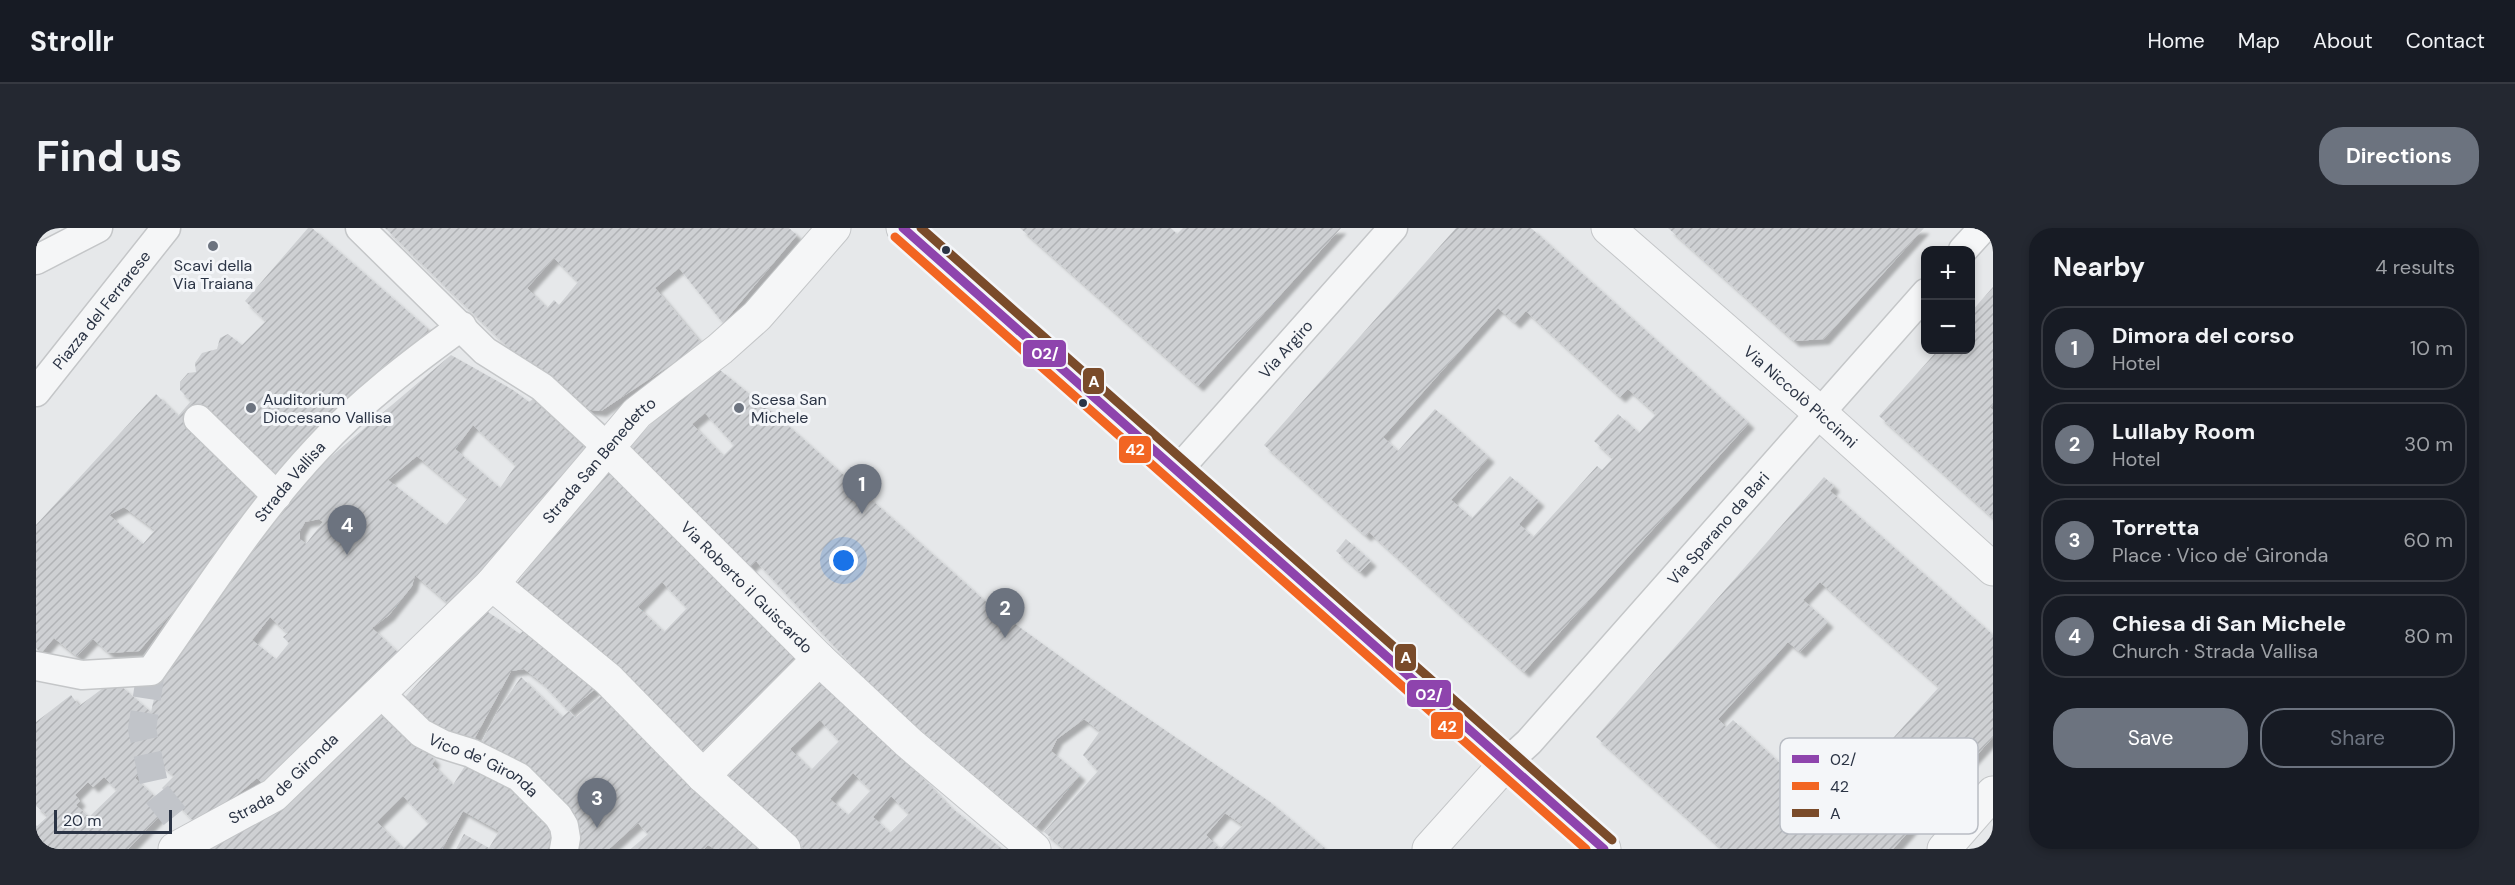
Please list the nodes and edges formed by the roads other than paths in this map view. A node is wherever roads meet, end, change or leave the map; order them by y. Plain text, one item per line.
1 (98, 228) edge
2 (166, 228) edge
3 (360, 228) edge
4 (834, 228) edge
5 (903, 228) edge
6 (1393, 228) edge
7 (1608, 228) edge
8 (1983, 228) edge
9 (1967, 246) edge
10 (36, 260) edge
11 (1921, 299) edge
12 (462, 326) junction
13 (36, 392) edge
14 (1819, 412) junction
15 (198, 419) dead end
16 (607, 447) junction
17 (1178, 470) junction
18 (277, 496) junction
19 (1993, 569) edge
20 (492, 584) junction
21 (819, 659) junction
22 (36, 666) edge
23 (380, 693) junction
24 (1507, 762) junction
25 (703, 776) junction
26 (1993, 793) edge
27 (1978, 810) edge
28 (1957, 834) edge
29 (175, 849) edge
30 (564, 849) edge
31 (784, 849) edge
32 (1034, 849) edge
33 (1429, 849) edge
34 (1604, 849) edge
35 (1944, 849) edge

1 - 10 street
2 - 13 street, Piazza del Ferrarese
3 - 12 street
4 - 16 street, Strada San Benedetto
5 - 17 street
6 - 17 street, Via Argiro
7 - 14 street, Via Niccolò Piccinni
8 - 9 street
11 - 14 street, Via Sparano da Bari
12 - 16 street, Via Roberto il Guiscardo
12 - 18 street, Strada Vallisa
14 - 19 street, Via Niccolò Piccinni
14 - 24 street, Via Sparano da Bari
15 - 18 street
16 - 20 street, Strada San Benedetto
16 - 21 street, Via Roberto il Guiscardo
17 - 24 street
18 - 22 street, Strada Vallisa
20 - 23 street, Strada San Benedetto
20 - 25 street
21 - 25 street
21 - 32 street, Via Roberto il Guiscardo
23 - 29 street, Strada de Gironda
23 - 30 street, Vico de' Gironda
24 - 33 street
24 - 34 street
25 - 31 street
26 - 27 street
28 - 35 street

